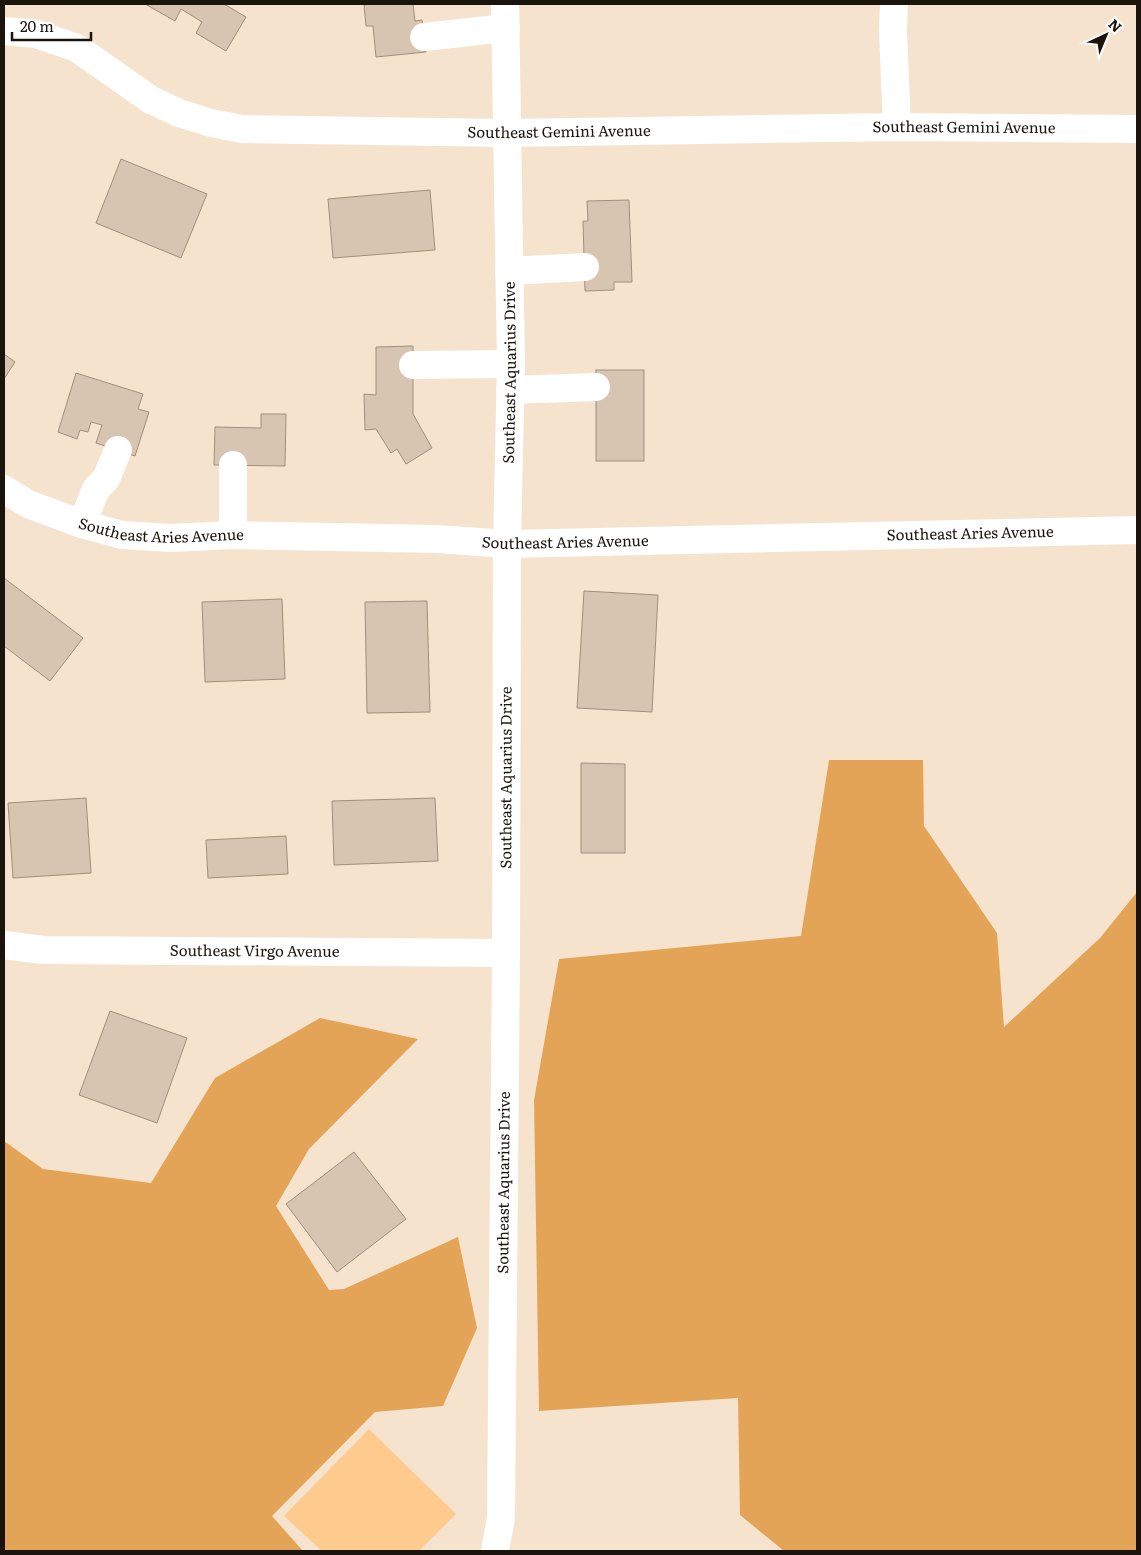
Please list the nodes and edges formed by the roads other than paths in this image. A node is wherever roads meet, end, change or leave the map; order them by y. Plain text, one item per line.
1 (894, 4) edge
2 (505, 16) edge
3 (4, 31) edge
4 (424, 37) dead end
5 (898, 127) junction
6 (1137, 129) edge
7 (506, 133) junction
8 (584, 267) dead end
9 (509, 272) junction
10 (413, 365) dead end
11 (510, 377) junction
12 (596, 387) dead end
13 (118, 450) dead end
14 (233, 465) dead end
15 (4, 489) edge
16 (82, 524) junction
17 (1137, 530) edge
18 (233, 535) junction
19 (507, 544) junction
20 (4, 945) edge
21 (506, 953) junction
22 (495, 1551) edge

1 - 5 street
2 - 4 street
2 - 7 street, Southeast Aquarius Drive
3 - 7 street, Southeast Gemini Avenue
5 - 6 street, Southeast Gemini Avenue
5 - 7 street, Southeast Gemini Avenue
7 - 9 street, Southeast Aquarius Drive
8 - 9 street
9 - 11 street, Southeast Aquarius Drive
10 - 11 street
11 - 12 street
11 - 19 street, Southeast Aquarius Drive
13 - 16 street
14 - 18 street
15 - 16 street, Southeast Aries Avenue
16 - 18 street, Southeast Aries Avenue
17 - 19 street, Southeast Aries Avenue
18 - 19 street, Southeast Aries Avenue
19 - 21 street, Southeast Aquarius Drive
20 - 21 street, Southeast Virgo Avenue
21 - 22 street, Southeast Aquarius Drive

